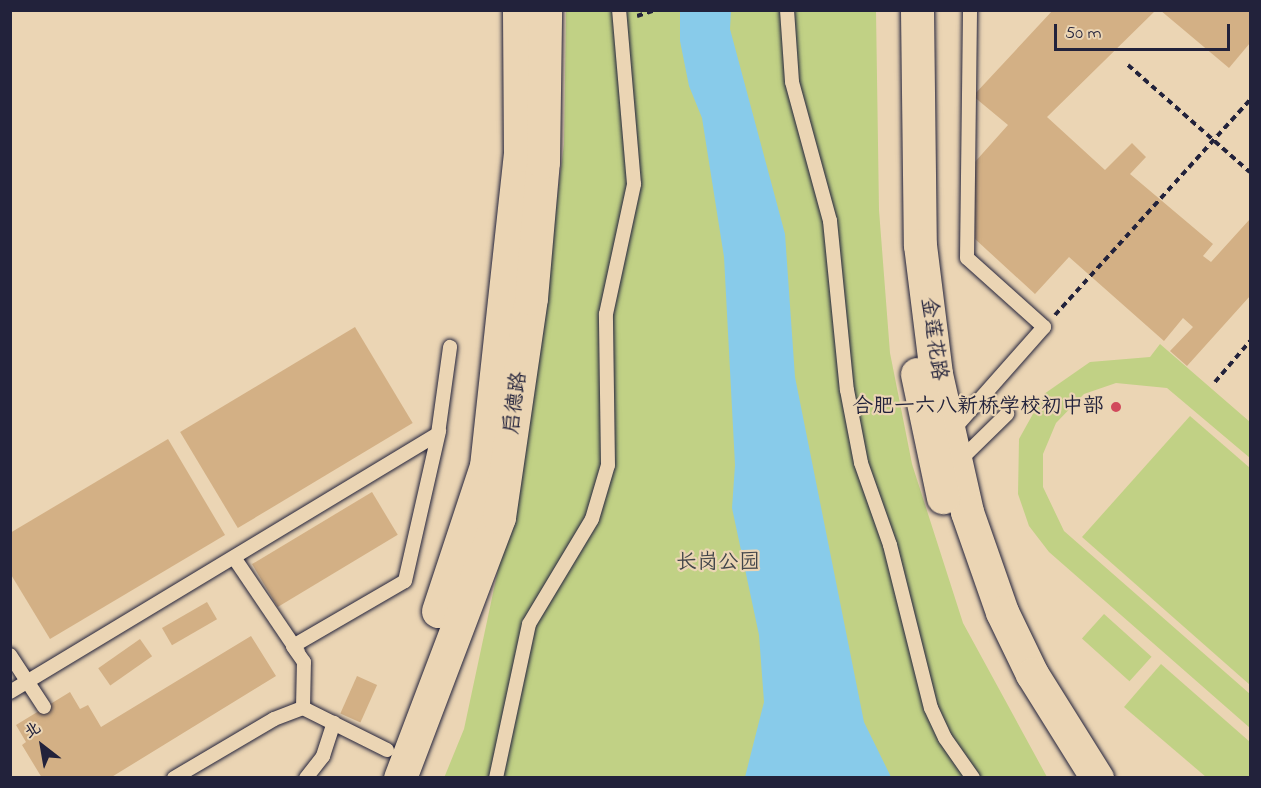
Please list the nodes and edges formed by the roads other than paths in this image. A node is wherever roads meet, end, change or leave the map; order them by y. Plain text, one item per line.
1 (519, 10) edge
2 (544, 10) edge
3 (619, 10) edge
4 (787, 10) edge
5 (897, 10) edge
6 (917, 10) edge
7 (970, 10) edge
8 (450, 347) dead end
9 (1007, 414) dead end
10 (951, 433) junction
11 (438, 434) junction
12 (957, 464) junction
13 (235, 559) junction
14 (293, 646) junction
15 (10, 655) edge
16 (28, 682) junction
17 (10, 692) edge
18 (44, 707) dead end
19 (303, 708) junction
20 (333, 723) junction
21 (388, 768) edge
22 (174, 777) edge
23 (306, 777) edge
24 (496, 777) edge
25 (973, 777) edge
26 (1069, 777) edge
27 (1097, 777) edge

1 - 21 street, 启德路
2 - 21 street, 启德路
3 - 24 lane
4 - 25 lane
5 - 26 street, 金莲花路
6 - 10 street, 金莲花路
7 - 10 lane
8 - 11 lane
9 - 12 lane
10 - 12 street, 金莲花路
11 - 13 lane
11 - 14 lane
12 - 27 street, 金莲花路
13 - 14 lane
13 - 16 lane
14 - 19 lane
15 - 16 lane
16 - 17 lane
16 - 18 lane
19 - 20 lane
19 - 22 lane
20 - 21 lane
20 - 23 lane

